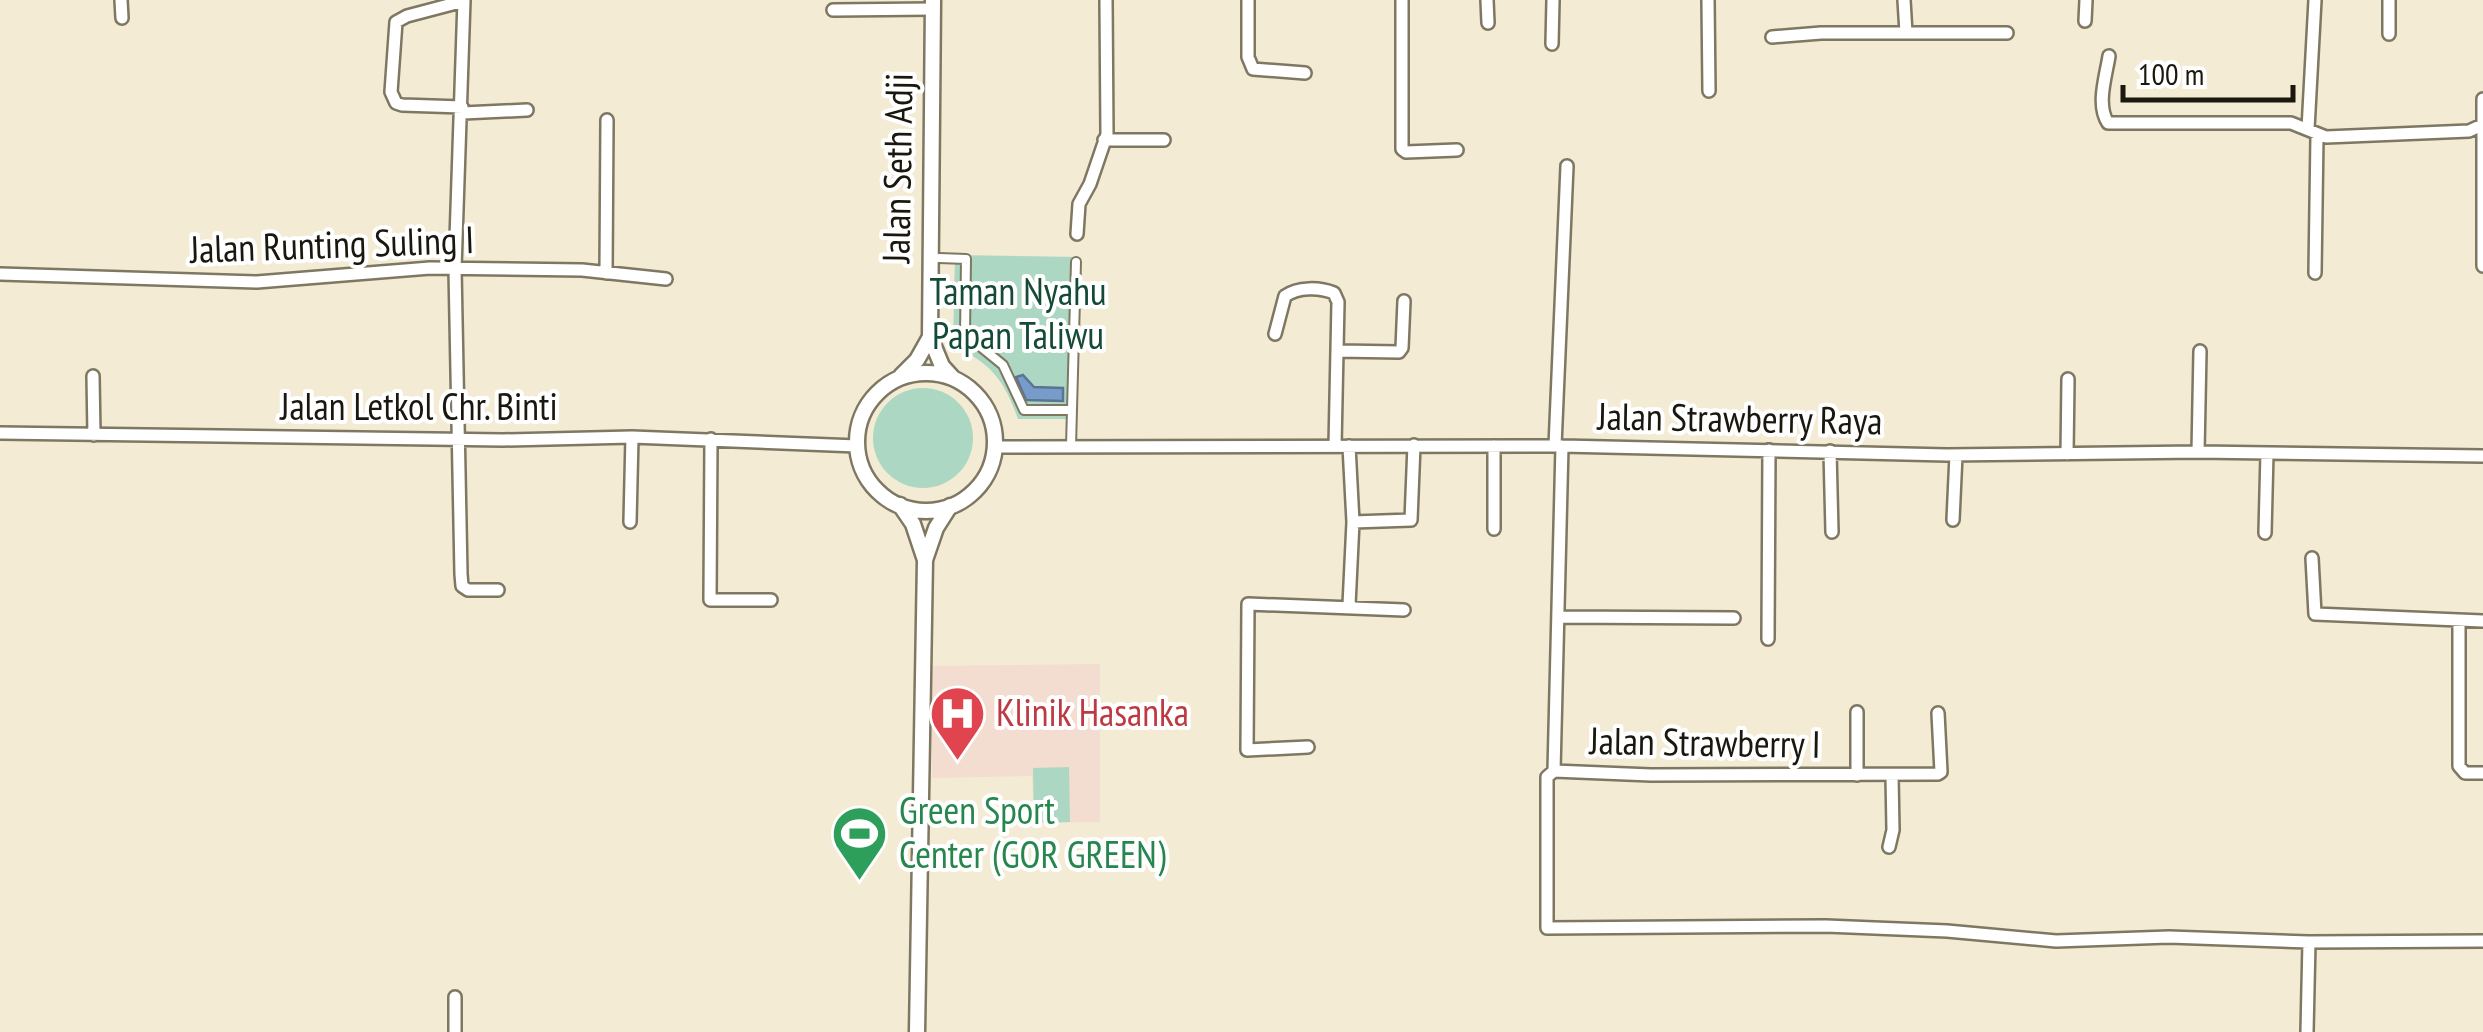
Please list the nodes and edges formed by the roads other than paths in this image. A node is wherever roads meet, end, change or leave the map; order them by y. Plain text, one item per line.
1 (121, 0) edge
2 (1106, 0) edge
3 (1248, 0) edge
4 (1402, 0) edge
5 (1487, 0) edge
6 (1554, 0) edge
7 (1708, 0) edge
8 (1904, 0) edge
9 (2086, 0) edge
10 (2315, 0) edge
11 (2388, 0) edge
12 (464, 1) edge
13 (933, 4) edge
14 (833, 10) dead end
15 (122, 18) dead end
16 (2086, 21) dead end
17 (1488, 23) dead end
18 (1906, 33) junction
19 (2007, 33) dead end
20 (2389, 34) dead end
21 (1772, 37) dead end
22 (1552, 44) dead end
23 (2109, 56) dead end
24 (1306, 73) dead end
25 (1709, 91) dead end
26 (2483, 99) edge
27 (2483, 108) edge
28 (463, 110) junction
29 (528, 110) dead end
30 (607, 120) dead end
31 (2482, 125) edge
32 (2312, 132) junction
33 (1104, 140) junction
34 (1164, 140) dead end
35 (1457, 150) dead end
36 (1567, 166) dead end
37 (1077, 234) dead end
38 (939, 258) dead end
39 (1076, 262) dead end
40 (2483, 266) edge
41 (456, 268) junction
42 (606, 273) junction
43 (2314, 273) dead end
44 (0, 274) edge
45 (666, 279) dead end
46 (1404, 301) dead end
47 (1275, 334) dead end
48 (930, 337) junction
49 (1338, 351) junction
50 (2200, 351) dead end
51 (93, 376) dead end
52 (952, 378) junction
53 (897, 379) junction
54 (2068, 379) dead end
55 (1072, 410) junction
56 (0, 433) edge
57 (94, 434) junction
58 (456, 438) junction
59 (632, 438) junction
60 (711, 439) junction
61 (1414, 445) junction
62 (858, 446) junction
63 (1071, 446) junction
64 (1342, 446) junction
65 (1494, 446) junction
66 (1559, 446) junction
67 (995, 447) junction
68 (1769, 450) junction
69 (1830, 451) junction
70 (2198, 452) junction
71 (2267, 453) junction
72 (2067, 454) junction
73 (1956, 455) junction
74 (2483, 456) edge
75 (900, 505) junction
76 (950, 506) junction
77 (1954, 520) dead end
78 (630, 522) dead end
79 (1353, 522) junction
80 (1494, 530) dead end
81 (1832, 532) dead end
82 (2265, 534) dead end
83 (2312, 558) dead end
84 (925, 560) junction
85 (498, 590) dead end
86 (772, 600) dead end
87 (1349, 606) junction
88 (1404, 610) dead end
89 (1558, 617) junction
90 (1734, 618) dead end
91 (2459, 620) junction
92 (2483, 621) edge
93 (1768, 639) dead end
94 (1858, 712) dead end
95 (1938, 713) dead end
96 (1308, 747) dead end
97 (1554, 771) junction
98 (2483, 773) edge
99 (1858, 775) junction
100 (1892, 776) junction
101 (1890, 847) dead end
102 (2483, 941) edge
103 (2309, 942) junction
104 (456, 997) dead end
105 (455, 1032) edge
106 (917, 1032) edge
107 (2307, 1032) edge

1 - 15 street
2 - 33 street
3 - 24 street
4 - 35 street
5 - 17 street
6 - 22 street
7 - 25 street
8 - 18 street
9 - 16 street
10 - 32 street
11 - 20 street
12 - 28 street
12 - 28 street
13 - 14 street
13 - 48 street, Jalan Seth Adji
18 - 19 street
18 - 21 street
23 - 32 street
26 - 27 street
27 - 31 street
28 - 29 street
28 - 41 street
30 - 42 street
31 - 32 street
31 - 40 street
32 - 43 street
33 - 34 street
33 - 37 street
36 - 66 street, Jalan Strawberry I
38 - 55 street
39 - 55 street
41 - 42 street, Jalan Runting Suling I
41 - 44 street, Jalan Runting Suling I
41 - 58 street
42 - 45 street, Jalan Runting Suling I
46 - 49 street
47 - 49 street
48 - 52 street
48 - 53 street
49 - 64 street
50 - 70 street
51 - 57 street
52 - 53 street
52 - 67 street
53 - 62 street
54 - 72 street
55 - 63 street
56 - 57 street, Jalan Letkol Chr. Binti
57 - 58 street, Jalan Letkol Chr. Binti
58 - 59 street, Jalan Letkol Chr. Binti
58 - 85 street
59 - 60 street, Jalan Letkol Chr. Binti
59 - 78 street
60 - 62 street, Jalan Letkol Chr. Binti
60 - 86 street
61 - 64 street, Jalan Strawberry Raya
61 - 65 street, Jalan Strawberry Raya
61 - 79 street
62 - 75 street
63 - 64 street, Jalan Strawberry Raya
63 - 67 street, Jalan Strawberry Raya
64 - 79 street
65 - 66 street, Jalan Strawberry Raya
65 - 80 street
66 - 68 street, Jalan Strawberry Raya
66 - 89 street, Jalan Strawberry I
67 - 76 street
68 - 69 street, Jalan Strawberry Raya
68 - 93 street
69 - 73 street, Jalan Strawberry Raya
69 - 81 street
70 - 71 street, Jalan Strawberry Raya
70 - 72 street, Jalan Strawberry Raya
71 - 74 street, Jalan Strawberry Raya
71 - 82 street
72 - 73 street, Jalan Strawberry Raya
73 - 77 street
75 - 76 street
75 - 84 street
76 - 84 street
79 - 87 street
83 - 91 street
84 - 106 street
87 - 88 street
87 - 96 street
89 - 90 street
89 - 97 street, Jalan Strawberry I
91 - 92 street
91 - 98 street
94 - 99 street
95 - 100 street, Jalan Strawberry I
97 - 99 street, Jalan Strawberry I
97 - 103 street
99 - 100 street, Jalan Strawberry I
100 - 101 street
102 - 103 street
103 - 107 street
104 - 105 street

